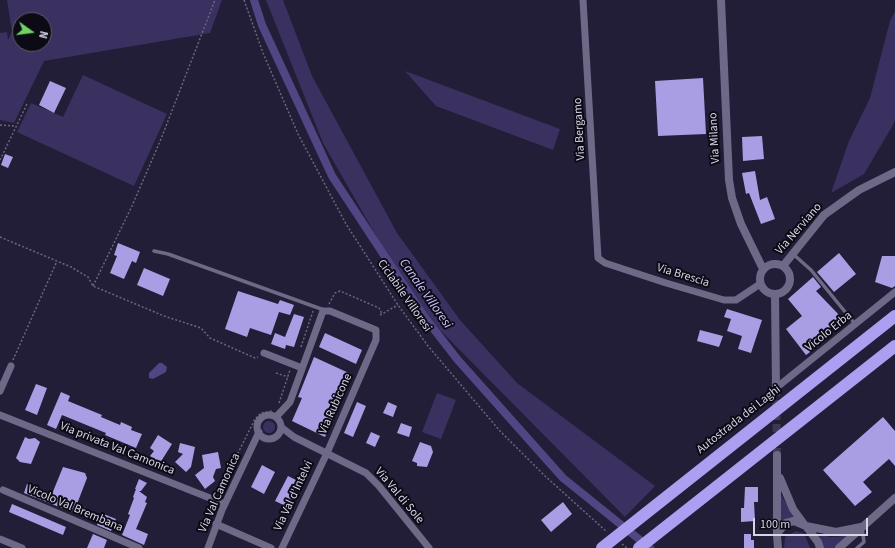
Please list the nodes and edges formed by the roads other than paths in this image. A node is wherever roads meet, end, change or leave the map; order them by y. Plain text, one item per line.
1 (583, 0) edge
2 (721, 0) edge
3 (895, 172) edge
4 (154, 251) dead end
5 (792, 253) junction
6 (598, 258) joint
7 (783, 266) junction
8 (762, 269) junction
9 (760, 284) junction
10 (895, 292) edge
11 (775, 294) junction
12 (327, 311) junction
13 (895, 316) edge
14 (855, 324) junction
15 (895, 346) edge
16 (264, 353) road end
17 (11, 366) road end
18 (302, 368) junction
19 (776, 388) joint
20 (0, 391) edge
21 (285, 409) junction
22 (275, 413) junction
23 (0, 415) edge
24 (281, 426) junction
25 (259, 432) junction
26 (279, 435) junction
27 (294, 437) junction
28 (264, 438) junction
29 (253, 447) junction
30 (327, 453) junction
31 (777, 455) tunnel mouth
32 (778, 471) junction
33 (2, 490) dead end
34 (895, 498) edge
35 (225, 504) junction
36 (216, 524) junction
37 (806, 525) junction
38 (862, 527) junction
39 (777, 536) junction
40 (0, 539) edge
41 (22, 548) edge
42 (139, 548) edge
43 (208, 548) edge
44 (271, 548) edge
45 (282, 548) edge
46 (429, 548) edge
47 (602, 548) edge
48 (639, 548) edge
49 (778, 548) edge
50 (820, 548) edge
51 (839, 548) edge
52 (857, 548) edge

1 - 6 street, Via Bergamo
2 - 8 street, Via Milano
3 - 5 street, Via Nerviano
4 - 12 lane
5 - 7 street, Via Nerviano
5 - 14 lane
6 - 9 street, Via Brescia
7 - 8 street
7 - 11 street
8 - 9 street
9 - 11 street
10 - 14 street, Vicolo Erba
11 - 19 street
12 - 18 street
12 - 30 street, Via Rubicone
13 - 47 highway, Autostrada dei Laghi
14 - 19 street, Vicolo Erba
15 - 48 highway
16 - 18 street
17 - 20 street
18 - 21 street
21 - 22 street
21 - 24 street
22 - 24 street
22 - 25 street
23 - 35 street, Via privata Val Camonica
24 - 26 street
24 - 27 street, Via Rubicone
25 - 28 street
25 - 29 street, Via Val Camonica
26 - 27 street, Via Rubicone
26 - 28 street
27 - 30 street, Via Rubicone
28 - 29 street, Via Val Camonica
29 - 35 street, Via Val Camonica
30 - 45 street, Via Val d'Intelvi
30 - 46 street, Via Val di Sole
31 - 32 street
32 - 37 street
32 - 39 street
33 - 42 street, Vicolo Val Brembana
34 - 38 street
35 - 36 street, Via Val Camonica
36 - 43 street, Via Val Camonica
36 - 44 street
37 - 38 street
37 - 39 street
37 - 50 street
38 - 51 street
38 - 52 lane
39 - 49 street
40 - 41 street

